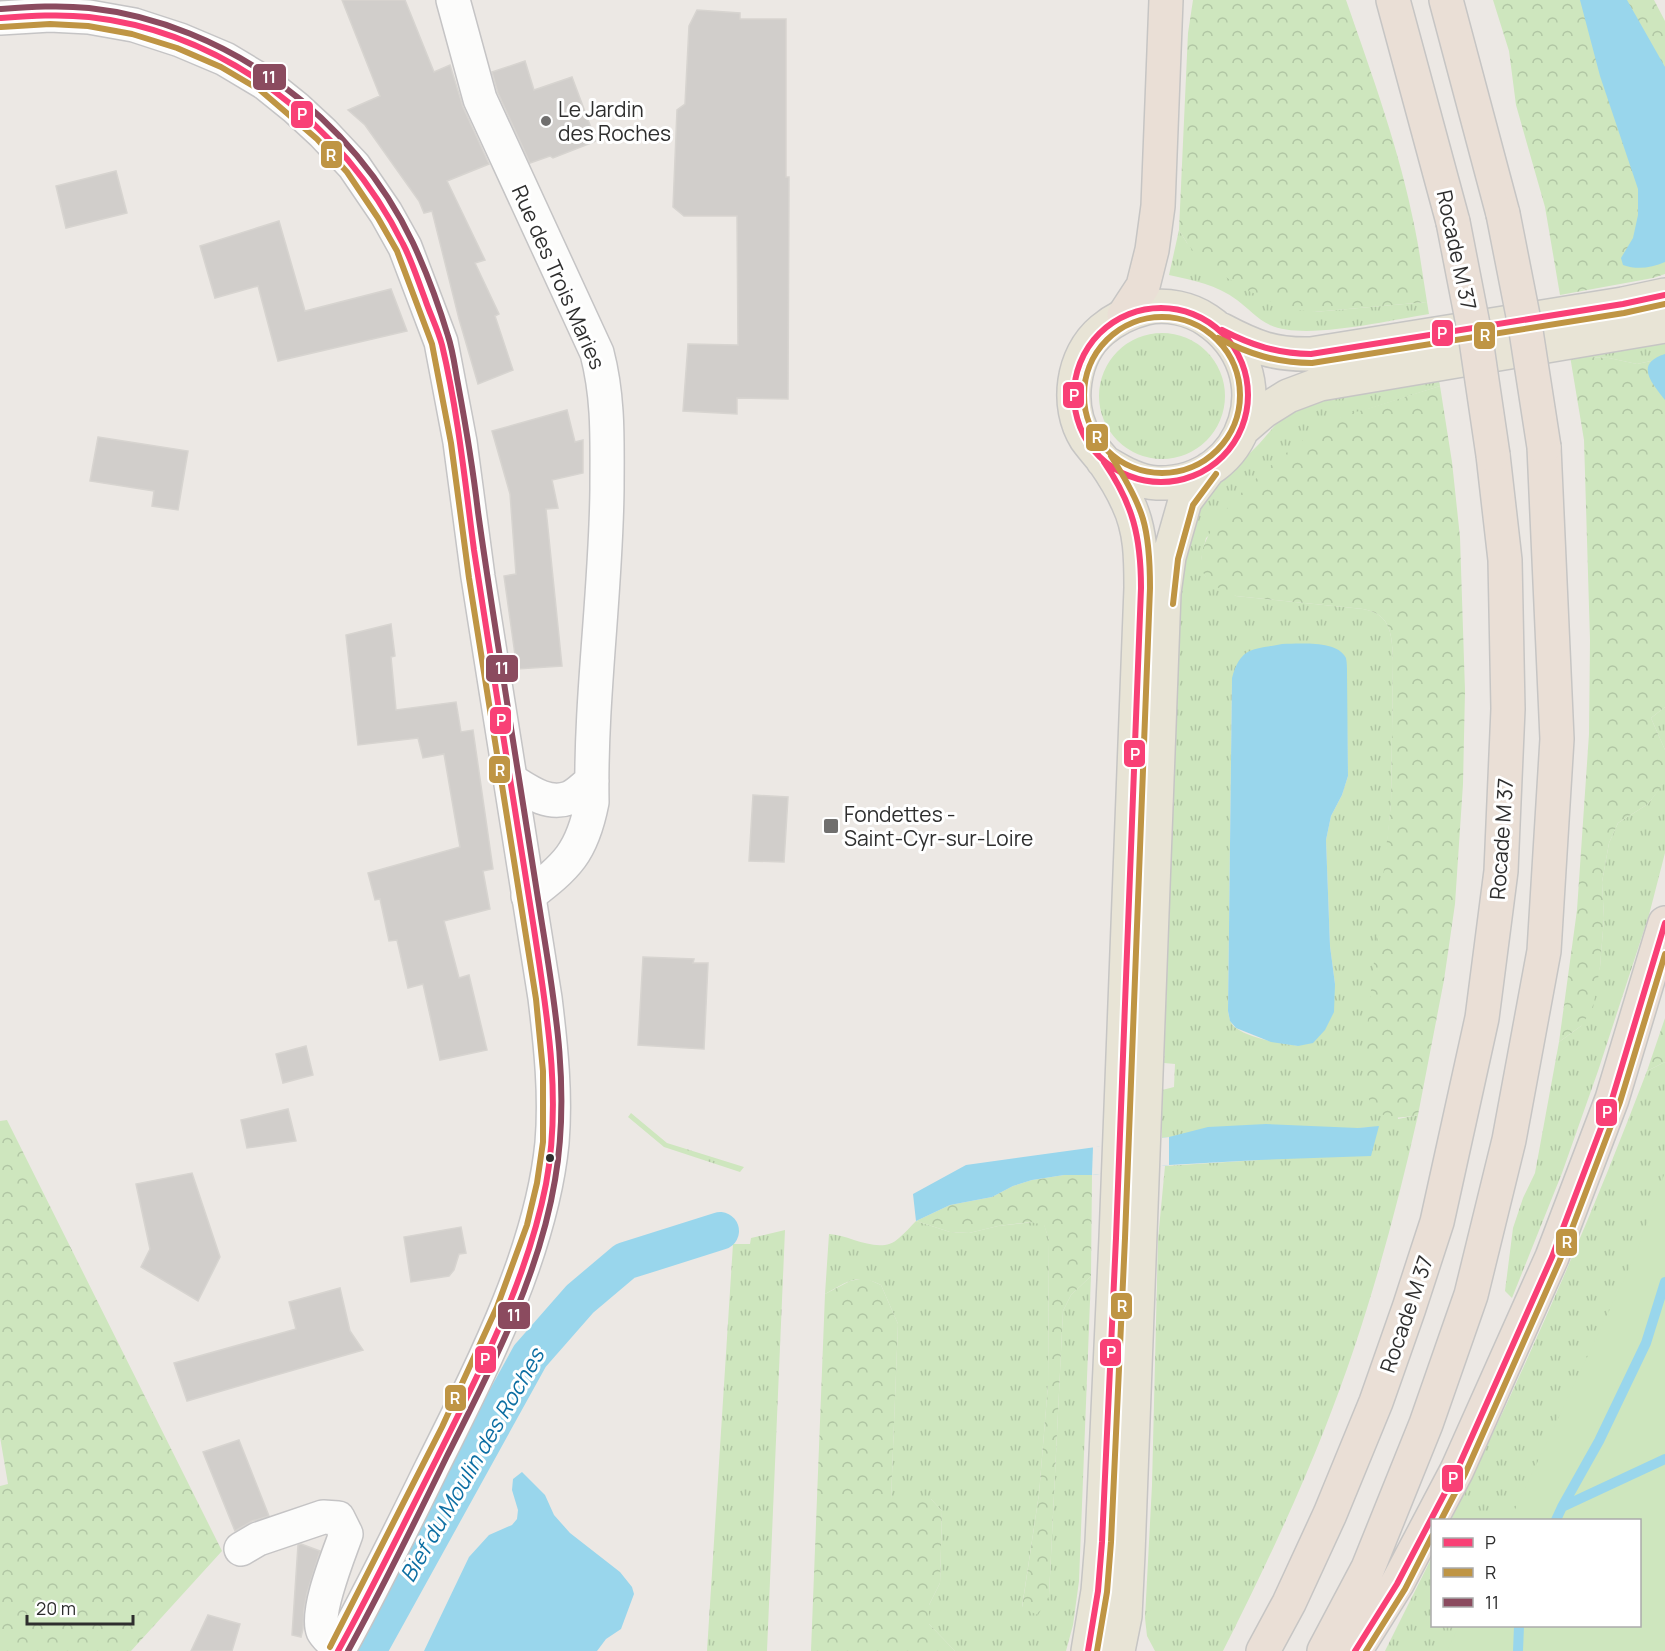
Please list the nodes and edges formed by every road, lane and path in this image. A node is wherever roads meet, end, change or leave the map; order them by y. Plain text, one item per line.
1 (453, 0) edge
2 (1166, 0) edge
3 (1393, 0) edge
4 (1446, 0) edge
5 (0, 18) edge
6 (1665, 295) edge
7 (1124, 315) junction
8 (1665, 326) edge
9 (1222, 330) junction
10 (1243, 429) junction
11 (1103, 461) junction
12 (1209, 470) junction
13 (512, 781) junction
14 (592, 781) junction
15 (528, 896) junction
16 (1665, 923) edge
17 (1132, 1156) junction
18 (1431, 1519) edge
19 (1431, 1519) edge
20 (241, 1549) dead end
21 (339, 1650) edge
22 (1088, 1651) edge
23 (1118, 1651) edge
24 (1263, 1651) edge
25 (1324, 1651) edge
26 (1355, 1651) edge

1 - 14 street, Rue des Trois Maries
2 - 7 highway
3 - 24 highway, Rocade M 37, bridge
4 - 25 highway, bridge
5 - 13 street
6 - 9 main road
7 - 9 main road
7 - 11 main road
8 - 10 main road
9 - 10 main road
10 - 12 main road
11 - 12 main road
11 - 17 main road
12 - 17 main road
13 - 14 street
13 - 15 street
14 - 15 street, Rue des Trois Maries
15 - 21 street
16 - 19 highway
17 - 22 main road
17 - 23 main road
18 - 26 highway
20 - 21 street

